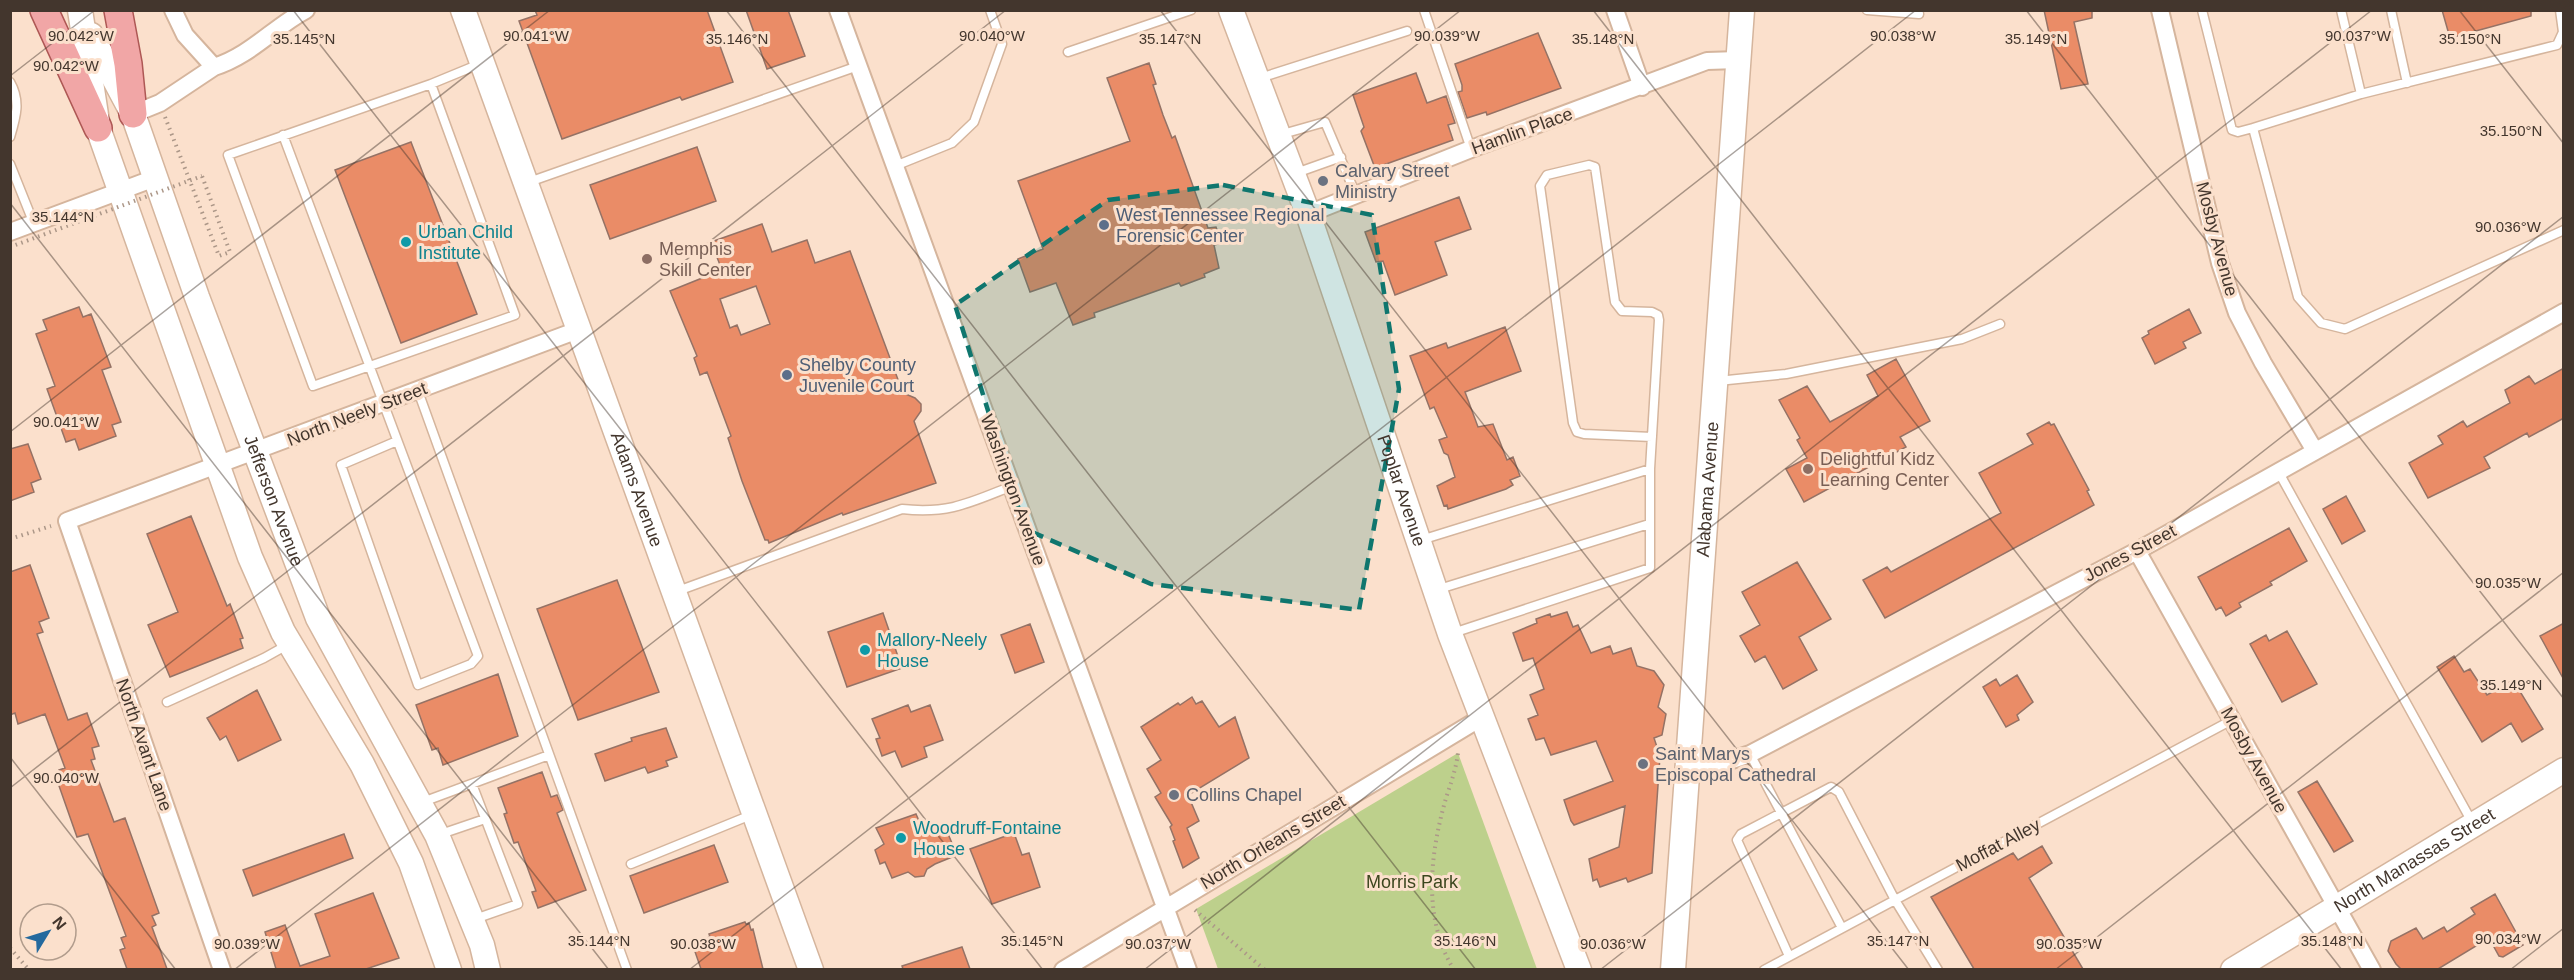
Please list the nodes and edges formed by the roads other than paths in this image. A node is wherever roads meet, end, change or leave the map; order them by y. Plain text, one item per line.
1 (44, 10) edge
2 (117, 10) edge
3 (173, 10) edge
4 (306, 10) edge
5 (463, 10) edge
6 (838, 10) edge
7 (990, 10) edge
8 (1191, 10) edge
9 (1231, 10) edge
10 (1424, 10) edge
11 (1616, 10) edge
12 (1742, 10) edge
13 (1867, 10) edge
14 (2160, 10) edge
15 (2202, 10) edge
16 (2341, 10) edge
17 (2391, 10) edge
18 (2560, 10) edge
19 (1919, 14) dead end
20 (81, 16) edge
21 (1407, 31) dead end
22 (1068, 52) dead end
23 (1738, 60) junction
24 (482, 63) junction
25 (858, 66) junction
26 (214, 67) junction
27 (1257, 79) junction
28 (10, 82) edge
29 (2407, 83) junction
30 (431, 84) junction
31 (1642, 87) junction
32 (2361, 94) junction
33 (133, 114) junction
34 (12, 125) edge
35 (98, 128) junction
36 (2253, 128) junction
37 (284, 135) junction
38 (1279, 136) junction
39 (10, 137) edge
40 (1471, 149) junction
41 (1341, 158) junction
42 (10, 164) edge
43 (895, 166) junction
44 (1293, 174) junction
45 (155, 178) junction
46 (525, 183) junction
47 (120, 191) junction
48 (1356, 195) junction
49 (1308, 214) junction
50 (34, 224) junction
51 (2564, 230) edge
52 (10, 232) edge
53 (2564, 312) edge
54 (2000, 324) dead end
55 (578, 330) junction
56 (369, 366) junction
57 (1714, 381) junction
58 (418, 391) junction
59 (383, 404) junction
60 (1652, 437) junction
61 (397, 441) junction
62 (256, 452) junction
63 (2315, 452) junction
64 (217, 466) junction
65 (1650, 469) junction
66 (2278, 471) junction
67 (1012, 486) junction
68 (66, 521) joint
69 (1649, 524) junction
70 (1418, 541) junction
71 (2137, 550) junction
72 (1435, 590) junction
73 (674, 592) junction
74 (1450, 634) junction
75 (290, 644) junction
76 (167, 702) dead end
77 (1484, 716) junction
78 (2232, 720) junction
79 (1750, 754) junction
80 (549, 755) junction
81 (2564, 770) edge
82 (1687, 775) junction
83 (472, 784) junction
84 (420, 803) junction
85 (1782, 813) junction
86 (754, 814) junction
87 (485, 819) junction
88 (2474, 825) junction
89 (437, 835) junction
90 (631, 864) dead end
91 (1895, 900) junction
92 (1166, 906) junction
93 (2336, 908) junction
94 (472, 920) junction
95 (1842, 928) junction
96 (1789, 956) junction
97 (222, 969) edge
98 (449, 969) edge
99 (488, 969) edge
100 (627, 969) edge
101 (811, 969) edge
102 (1063, 969) edge
103 (1188, 969) edge
104 (1579, 969) edge
105 (1672, 969) edge
106 (1764, 969) edge
107 (1938, 969) edge
108 (2233, 969) edge
109 (2372, 969) edge

1 - 35 main road
2 - 33 main road
3 - 26 street
4 - 26 street
5 - 24 main road, Adams Avenue
6 - 25 street, Washington Avenue
7 - 43 lane
8 - 22 lane
9 - 27 main road, Poplar Avenue
10 - 40 lane
11 - 31 street
12 - 23 main road, Alabama Avenue
13 - 19 lane
14 - 63 street, Mosby Avenue
15 - 36 lane
16 - 32 lane
17 - 29 lane
18 - 29 lane
20 - 33 main road, Jefferson Avenue
20 - 35 main road, Jefferson Avenue
21 - 27 lane
23 - 31 street, Hamlin Place
23 - 57 main road, Alabama Avenue
24 - 30 lane
24 - 46 main road, Adams Avenue
25 - 43 street, Washington Avenue
25 - 46 lane
26 - 33 street
27 - 38 main road, Poplar Avenue
28 - 34 lane
29 - 32 lane
30 - 37 lane
30 - 56 lane
31 - 40 street, Hamlin Place
32 - 36 lane
33 - 45 main road, Jefferson Avenue
34 - 39 lane
35 - 47 main road, Jefferson Avenue
36 - 51 lane
37 - 56 lane
37 - 56 lane
38 - 41 lane
38 - 44 main road, Poplar Avenue
40 - 48 street, Hamlin Place
41 - 44 lane
41 - 48 lane
42 - 50 lane
43 - 67 street, Washington Avenue
44 - 49 main road, Poplar Avenue
45 - 47 street
45 - 62 main road, Jefferson Avenue
46 - 55 main road, Adams Avenue
47 - 50 street
47 - 64 main road, Jefferson Avenue
48 - 49 street, Hamlin Place
49 - 70 main road, Poplar Avenue
50 - 52 street
53 - 63 street, Jones Street
54 - 57 lane
55 - 58 street, North Neely Street
55 - 73 main road, Adams Avenue
56 - 59 lane
57 - 82 main road, Alabama Avenue
58 - 59 street, North Neely Street
58 - 80 lane
59 - 61 lane
59 - 62 street, North Neely Street
60 - 60 lane
60 - 65 lane
61 - 61 lane
62 - 64 street, North Neely Street
62 - 84 main road, Jefferson Avenue
63 - 66 street, Jones Street
64 - 68 street, North Neely Street
64 - 75 main road, Jefferson Avenue
65 - 69 lane
65 - 70 lane
66 - 71 street, Jones Street
66 - 88 lane
67 - 73 lane
67 - 92 street, Washington Avenue
68 - 97 street, North Avant Lane
69 - 72 lane
69 - 74 lane
70 - 72 main road, Poplar Avenue
71 - 78 street, Mosby Avenue
71 - 79 street, Jones Street
72 - 74 main road, Poplar Avenue
73 - 86 main road, Adams Avenue
74 - 77 main road, Poplar Avenue
75 - 76 lane
75 - 98 main road, Jefferson Avenue
77 - 92 street, North Orleans Street
77 - 104 main road, Poplar Avenue
78 - 91 lane, Moffat Alley
78 - 93 street, Mosby Avenue
79 - 82 street, Jones Street
79 - 85 lane
80 - 83 lane
80 - 100 lane
81 - 88 main road, North Manassas Street
82 - 105 main road, Alabama Avenue
83 - 84 lane
83 - 87 lane
84 - 89 main road, Jefferson Avenue
85 - 91 lane
85 - 95 lane
85 - 96 lane
86 - 90 lane
86 - 101 main road, Adams Avenue
87 - 89 lane
87 - 94 lane
88 - 93 main road, North Manassas Street
89 - 94 main road, Jefferson Avenue
91 - 95 lane, Moffat Alley
91 - 107 lane
92 - 102 street, North Orleans Street
92 - 103 street, Washington Avenue
93 - 108 main road, North Manassas Street
93 - 109 street, Mosby Avenue
94 - 99 main road, Jefferson Avenue
95 - 96 lane, Moffat Alley
96 - 106 lane, Moffat Alley

